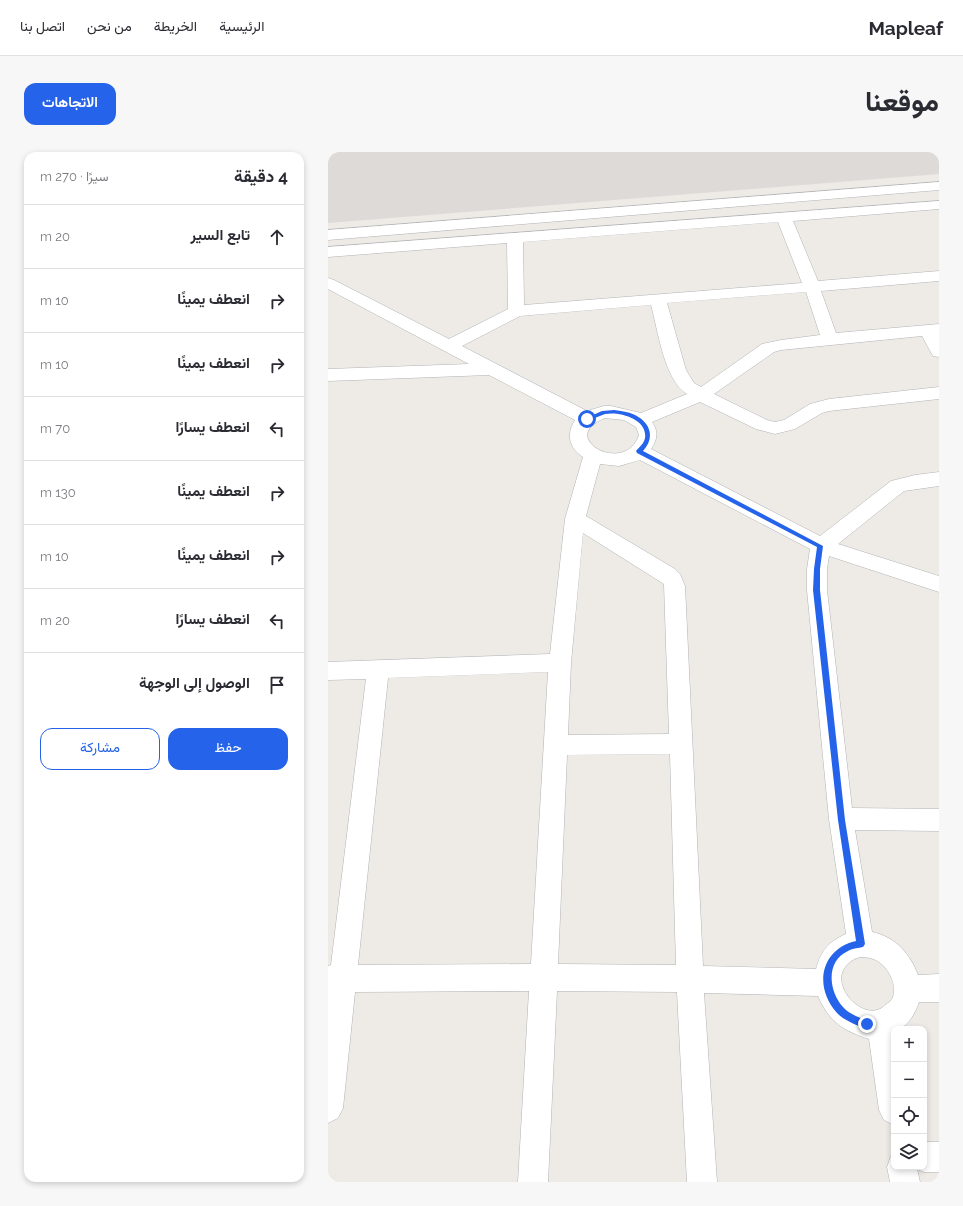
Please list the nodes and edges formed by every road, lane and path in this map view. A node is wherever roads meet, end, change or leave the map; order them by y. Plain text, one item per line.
1 (939, 186) edge
2 (878, 190) junction
3 (939, 205) edge
4 (900, 208) junction
5 (784, 218) junction
6 (328, 235) edge
7 (515, 238) junction
8 (328, 252) edge
9 (939, 276) edge
10 (328, 283) edge
11 (812, 287) junction
12 (658, 299) junction
13 (516, 311) junction
14 (933, 330) edge
15 (830, 339) junction
16 (450, 346) junction
17 (939, 352) edge
18 (491, 369) junction
19 (328, 375) edge
20 (939, 393) edge
21 (701, 396) junction
22 (587, 419) junction
23 (640, 420) junction
24 (639, 451) junction
25 (592, 455) junction
26 (939, 479) edge
27 (575, 519) junction
28 (820, 546) junction
29 (939, 576) edge
30 (918, 578) junction
31 (939, 584) edge
32 (560, 663) junction
33 (378, 670) junction
34 (328, 671) edge
35 (681, 744) junction
36 (556, 745) junction
37 (841, 820) junction
38 (939, 820) edge
39 (861, 944) junction
40 (545, 977) junction
41 (335, 978) edge
42 (690, 978) junction
43 (827, 983) junction
44 (939, 988) edge
45 (908, 989) junction
46 (881, 1024) junction
47 (892, 1098) edge
48 (328, 1108) edge
49 (927, 1157) edge
50 (939, 1157) edge
51 (903, 1170) edge
52 (533, 1182) edge
53 (702, 1182) edge
54 (905, 1182) edge

1 - 2 street
2 - 4 street
2 - 6 street
3 - 4 street
4 - 5 street
5 - 7 street
5 - 11 street
7 - 8 street
7 - 13 street
9 - 11 street
10 - 16 street
11 - 12 street
11 - 15 street
12 - 13 street
12 - 21 street
13 - 16 street
14 - 15 street
14 - 17 street
15 - 21 street
16 - 18 street
18 - 19 street
18 - 22 street
20 - 21 street
21 - 23 street
22 - 23 street
22 - 25 street
23 - 24 street
24 - 25 street
24 - 28 street
25 - 27 street
26 - 28 street
27 - 32 street
27 - 35 street
28 - 30 street
28 - 37 street
29 - 30 street
30 - 31 street
32 - 33 street
32 - 36 street
33 - 34 street
33 - 41 street
35 - 36 street
35 - 42 street
36 - 40 street
37 - 38 street
37 - 39 street
39 - 43 street
39 - 45 street
40 - 41 street
40 - 42 street
40 - 52 street
41 - 48 street
42 - 43 street
42 - 53 street
43 - 46 street
44 - 45 street
45 - 46 street
46 - 47 street
49 - 50 street
51 - 54 street

